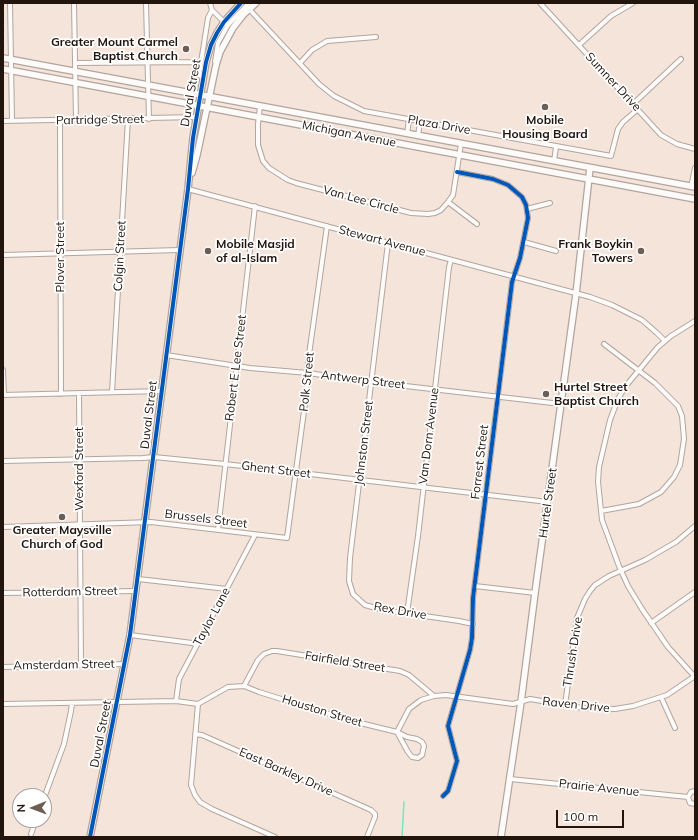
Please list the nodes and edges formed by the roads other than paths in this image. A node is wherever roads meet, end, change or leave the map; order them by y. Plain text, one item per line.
1 (10, 3) edge
2 (74, 3) edge
3 (146, 3) edge
4 (210, 3) edge
5 (241, 3) edge
6 (256, 3) edge
7 (540, 3) edge
8 (633, 3) edge
9 (249, 6) edge
10 (212, 10) junction
11 (226, 24) junction
12 (376, 37) dead end
13 (579, 45) junction
14 (3, 58) edge
15 (681, 59) dead end
16 (11, 60) junction
17 (148, 62) junction
18 (201, 62) junction
19 (75, 63) junction
20 (300, 63) junction
21 (216, 65) junction
22 (3, 69) edge
23 (11, 70) junction
24 (75, 72) junction
25 (203, 78) junction
26 (122, 81) junction
27 (75, 82) junction
28 (148, 86) junction
29 (120, 91) junction
30 (200, 95) junction
31 (148, 96) junction
32 (210, 96) junction
33 (633, 104) junction
34 (198, 105) junction
35 (260, 106) junction
36 (207, 107) junction
37 (638, 109) junction
38 (259, 116) junction
39 (197, 117) junction
40 (128, 119) junction
41 (148, 119) junction
42 (60, 120) junction
43 (76, 120) junction
44 (409, 120) junction
45 (3, 121) edge
46 (12, 121) junction
47 (420, 122) junction
48 (407, 134) junction
49 (418, 136) junction
50 (462, 144) junction
51 (556, 147) junction
52 (695, 149) edge
53 (460, 155) junction
54 (554, 161) junction
55 (590, 168) junction
56 (695, 168) edge
57 (457, 172) junction
58 (589, 178) junction
59 (693, 187) edge
60 (188, 189) junction
61 (695, 199) edge
62 (448, 202) junction
63 (550, 203) dead end
64 (255, 206) junction
65 (527, 209) junction
66 (477, 224) dead end
67 (327, 226) junction
68 (524, 242) junction
69 (388, 243) junction
70 (180, 250) junction
71 (120, 251) junction
72 (556, 251) dead end
73 (60, 253) junction
74 (3, 255) edge
75 (451, 260) junction
76 (514, 277) junction
77 (576, 294) junction
78 (695, 321) edge
79 (665, 341) junction
80 (604, 344) dead end
81 (166, 355) junction
82 (236, 366) junction
83 (3, 370) edge
84 (638, 370) junction
85 (308, 373) junction
86 (371, 382) junction
87 (435, 389) junction
88 (162, 391) junction
89 (112, 392) junction
90 (79, 393) junction
91 (60, 394) junction
92 (3, 395) edge
93 (498, 396) junction
94 (561, 404) junction
95 (154, 457) junction
96 (79, 459) junction
97 (3, 461) edge
98 (225, 464) junction
99 (296, 472) junction
100 (359, 480) junction
101 (423, 488) junction
102 (486, 495) junction
103 (548, 502) junction
104 (601, 511) junction
105 (144, 524) junction
106 (354, 525) joint
107 (79, 526) junction
108 (695, 526) edge
109 (3, 527) edge
110 (218, 530) junction
111 (255, 535) junction
112 (287, 538) joint
113 (621, 571) junction
114 (138, 579) junction
115 (475, 586) junction
116 (227, 589) junction
117 (80, 591) junction
118 (136, 591) junction
119 (535, 592) junction
120 (695, 592) edge
121 (3, 593) edge
122 (407, 613) junction
123 (651, 623) junction
124 (473, 624) junction
125 (130, 635) junction
126 (197, 645) junction
127 (81, 664) junction
128 (125, 664) junction
129 (3, 666) edge
130 (695, 676) edge
131 (244, 686) junction
132 (434, 696) junction
133 (456, 697) junction
134 (661, 697) junction
135 (118, 701) junction
136 (176, 701) junction
137 (521, 702) junction
138 (72, 703) junction
139 (3, 704) edge
140 (198, 704) junction
141 (565, 705) junction
142 (675, 728) dead end
143 (397, 732) junction
144 (195, 734) junction
145 (510, 779) junction
146 (48, 788) edge
147 (695, 792) edge
148 (443, 796) dead end
149 (688, 797) junction
150 (695, 804) edge
151 (33, 828) edge
152 (31, 834) dead end
153 (90, 837) edge
154 (275, 837) edge
155 (367, 837) edge
156 (501, 837) edge

1 - 16 street
2 - 19 street
3 - 17 street
4 - 10 street
5 - 11 street, Duval Street
6 - 9 street, Duval Street
7 - 13 street, Sumner Drive
8 - 13 street
9 - 11 street
9 - 20 street, Plaza Drive
9 - 21 street, Duval Street
10 - 11 street
10 - 18 street
11 - 21 street
11 - 25 street, Duval Street
12 - 20 street
13 - 33 street, Sumner Drive
14 - 16 street, Michigan Avenue
15 - 33 street
16 - 23 street
16 - 24 street, Michigan Avenue
17 - 18 street
17 - 19 street
17 - 28 street
18 - 25 street
19 - 24 street
20 - 44 street, Plaza Drive
21 - 32 street, Duval Street
22 - 23 street, Michigan Avenue
23 - 27 street, Michigan Avenue
23 - 46 street
24 - 26 street, Michigan Avenue
24 - 27 street
25 - 30 street, Duval Street
26 - 28 street, Michigan Avenue
26 - 29 street
27 - 29 street, Michigan Avenue
27 - 43 street
28 - 30 street, Michigan Avenue
28 - 31 street
29 - 31 street, Michigan Avenue
30 - 32 street, Michigan Avenue
30 - 34 street, Duval Street
31 - 34 street, Michigan Avenue
31 - 41 street
32 - 35 street, Michigan Avenue
32 - 36 street, Duval Street
33 - 37 street, Sumner Drive
34 - 36 street, Michigan Avenue
34 - 39 street, Duval Street
35 - 38 street, Van Lee Circle
35 - 48 street, Michigan Avenue
36 - 38 street, Michigan Avenue
36 - 60 street, Duval Street
37 - 51 street, Plaza Drive
37 - 52 street, Sumner Drive
38 - 53 street, Michigan Avenue
38 - 62 street, Van Lee Circle
39 - 41 street, Partridge Street
39 - 60 street, Duval Street
40 - 41 street, Partridge Street
40 - 43 street, Partridge Street
40 - 71 street, Colgin Street
42 - 43 street, Partridge Street
42 - 46 street, Partridge Street
42 - 73 street, Plover Street
44 - 47 street, Plaza Drive
44 - 48 street
45 - 46 street, Partridge Street
47 - 49 street
47 - 51 street, Plaza Drive
48 - 49 street, Michigan Avenue
49 - 50 street, Michigan Avenue
50 - 53 street
50 - 54 street, Michigan Avenue
51 - 54 street
53 - 57 street
53 - 58 street, Michigan Avenue
54 - 55 street, Michigan Avenue
55 - 58 street, Hurtel Street
55 - 59 street, Michigan Avenue
56 - 59 street
57 - 62 street
57 - 65 street
58 - 61 street, Michigan Avenue
58 - 77 street, Hurtel Street
60 - 64 street, Stewart Avenue
60 - 70 street, Duval Street
62 - 66 street
63 - 65 street
64 - 67 street, Stewart Avenue
64 - 82 street, Robert E Lee Street
65 - 68 street, Forrest Street
67 - 69 street, Stewart Avenue
67 - 85 street, Polk Street
68 - 72 street
68 - 76 street, Forrest Street
69 - 75 street, Stewart Avenue
69 - 86 street, Johnston Street
70 - 71 street
70 - 81 street, Duval Street
71 - 73 street
71 - 89 street, Colgin Street
73 - 74 street
73 - 91 street, Plover Street
75 - 76 street, Stewart Avenue
75 - 87 street, Van Dorn Avenue
76 - 77 street, Stewart Avenue
76 - 93 street, Forrest Street
77 - 79 street, Stewart Avenue
77 - 94 street, Hurtel Street
78 - 79 street
79 - 84 street
80 - 84 street
81 - 82 street, Antwerp Street
81 - 88 street, Duval Street
82 - 85 street, Antwerp Street
82 - 98 street, Robert E Lee Street
83 - 92 street
84 - 104 street
84 - 104 street
85 - 86 street, Antwerp Street
85 - 99 street, Polk Street
86 - 87 street, Antwerp Street
86 - 100 street, Johnston Street
87 - 93 street, Antwerp Street
87 - 101 street, Van Dorn Avenue
88 - 89 street
88 - 95 street, Duval Street
89 - 90 street
90 - 91 street
90 - 96 street, Wexford Street
91 - 92 street
93 - 94 street, Antwerp Street
93 - 102 street, Forrest Street
94 - 103 street, Hurtel Street
95 - 96 street, Ghent Street
95 - 98 street, Ghent Street
95 - 105 street, Duval Street
96 - 97 street, Ghent Street
96 - 107 street, Wexford Street
98 - 99 street, Ghent Street
98 - 110 street, Robert E Lee Street
99 - 100 street, Ghent Street
99 - 112 street, Polk Street
100 - 101 street, Ghent Street
100 - 106 street, Johnston Street
101 - 102 street, Ghent Street
101 - 122 street, Van Dorn Avenue
102 - 103 street, Ghent Street
102 - 115 street, Forrest Street
103 - 119 street, Hurtel Street
104 - 113 street
105 - 107 street, Brussels Street
105 - 110 street, Brussels Street
105 - 114 street, Duval Street
106 - 122 street, Rex Drive
107 - 109 street, Brussels Street
107 - 117 street, Wexford Street
108 - 113 street, Thrush Drive
110 - 111 street, Brussels Street
111 - 112 street, Brussels Street
111 - 116 street, Taylor Lane
113 - 123 street
113 - 141 street, Thrush Drive
114 - 116 street
114 - 118 street, Duval Street
115 - 119 street
115 - 124 street, Forrest Street
116 - 126 street, Taylor Lane
117 - 118 street, Rotterdam Street
117 - 121 street, Rotterdam Street
117 - 127 street, Wexford Street
118 - 125 street, Duval Street
119 - 137 street, Hurtel Street
120 - 123 street
122 - 124 street, Rex Drive
123 - 130 street
124 - 133 street, Forrest Street
125 - 126 street
125 - 128 street, Duval Street
126 - 136 street, Taylor Lane
127 - 128 street, Amsterdam Street
127 - 129 street, Amsterdam Street
128 - 135 street, Duval Street
130 - 134 street, Raven Drive
131 - 132 street, Fairfield Street
131 - 140 street, Houston Street
131 - 143 street, Houston Street
132 - 133 street
132 - 143 street
133 - 137 street
133 - 148 street, Forrest Street
134 - 141 street, Raven Drive
134 - 142 street
135 - 136 street
135 - 138 street
135 - 153 street, Duval Street
136 - 140 street
137 - 141 street, Raven Drive
137 - 145 street, Hurtel Street
138 - 139 street
138 - 146 street
140 - 144 street
143 - 143 street, Houston Street
144 - 154 street
144 - 155 street, East Barkley Drive
145 - 149 street, Prairie Avenue
145 - 156 street, Hurtel Street
147 - 149 street
149 - 150 street
151 - 152 street

